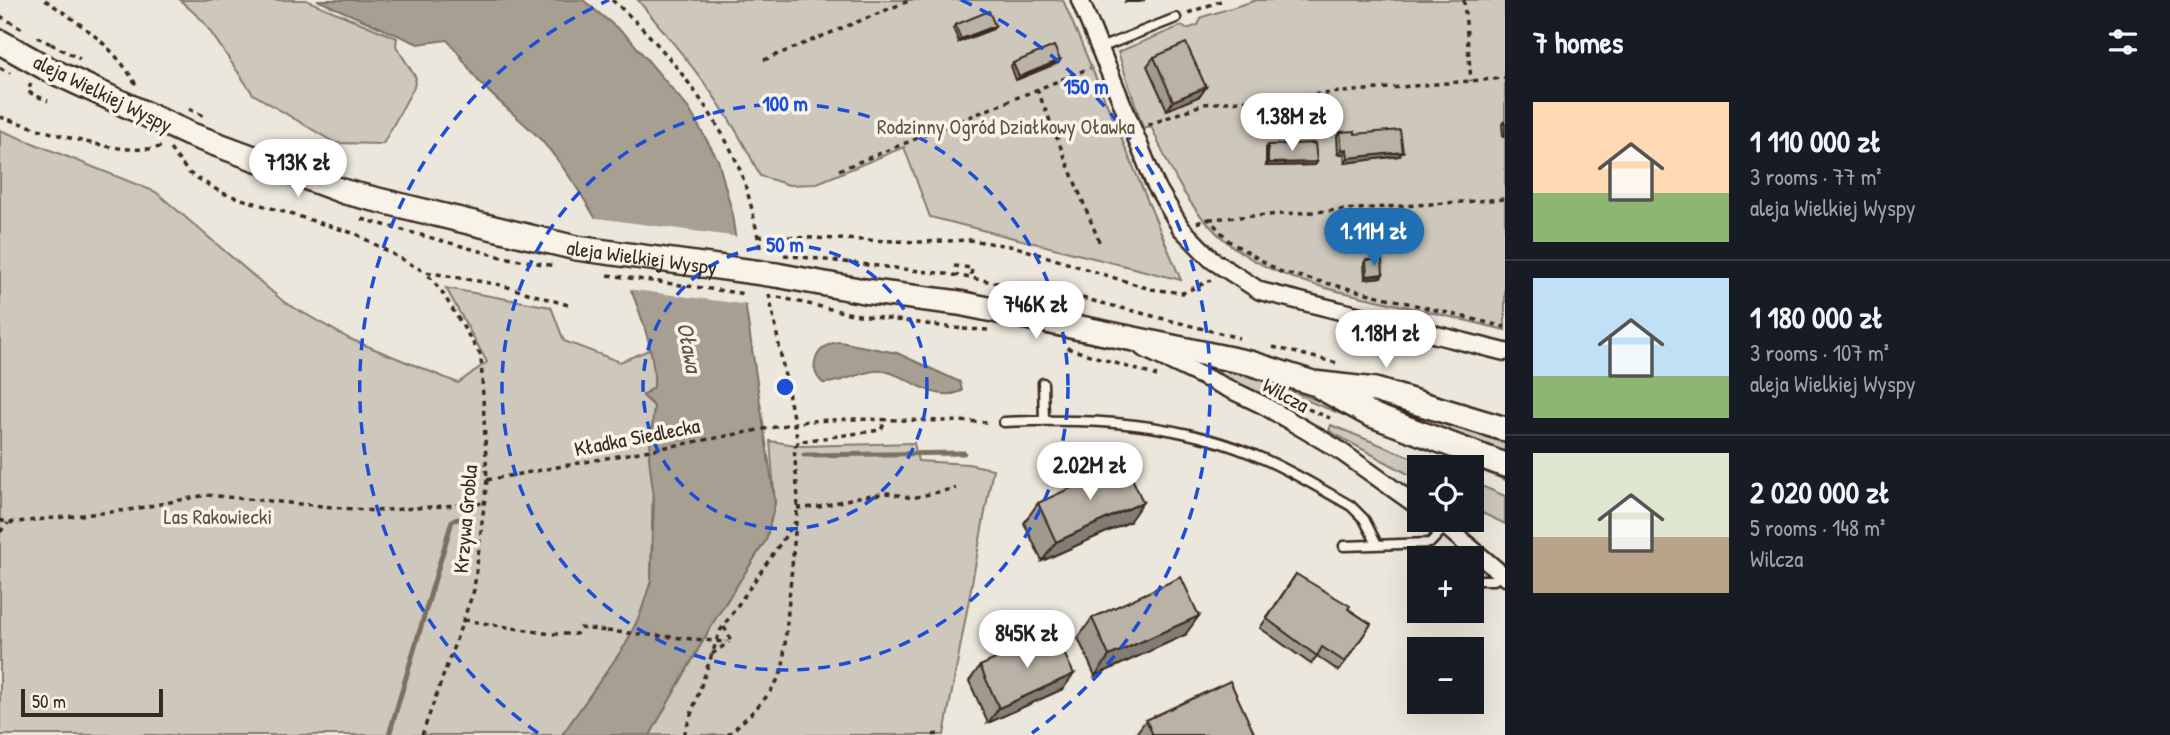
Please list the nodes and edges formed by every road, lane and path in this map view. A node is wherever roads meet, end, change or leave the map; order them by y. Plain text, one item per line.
1 (612, 0) edge
2 (911, 0) edge
3 (1080, 0) edge
4 (1223, 0) edge
5 (1464, 0) edge
6 (0, 16) edge
7 (1176, 18) joint
8 (0, 42) edge
9 (1100, 48) junction
10 (764, 60) dead end
11 (84, 61) dead end
12 (1093, 66) dead end
13 (40, 76) junction
14 (1505, 78) edge
15 (1471, 81) junction
16 (129, 82) dead end
17 (140, 88) dead end
18 (1037, 89) junction
19 (48, 102) dead end
20 (184, 107) dead end
21 (205, 116) dead end
22 (0, 117) edge
23 (1143, 127) dead end
24 (159, 148) dead end
25 (839, 170) dead end
26 (189, 173) dead end
27 (1505, 199) edge
28 (753, 214) dead end
29 (758, 236) dead end
30 (1101, 246) dead end
31 (758, 252) dead end
32 (954, 266) dead end
33 (425, 272) junction
34 (1229, 273) junction
35 (568, 305) dead end
36 (774, 317) dead end
37 (1505, 327) edge
38 (963, 329) dead end
39 (1000, 333) dead end
40 (1122, 337) junction
41 (1058, 346) dead end
42 (1505, 352) edge
43 (1166, 379) dead end
44 (1043, 383) dead end
45 (1313, 383) junction
46 (886, 419) junction
47 (1044, 420) junction
48 (1004, 422) joint
49 (794, 424) junction
50 (1505, 429) edge
51 (798, 443) junction
52 (1505, 465) edge
53 (490, 480) junction
54 (956, 488) dead end
55 (1407, 498) edge
56 (486, 503) junction
57 (797, 508) junction
58 (0, 520) edge
59 (796, 520) junction
60 (8, 523) junction
61 (0, 532) edge
62 (1437, 532) edge
63 (1453, 532) edge
64 (1377, 544) junction
65 (1344, 546) dead end
66 (1504, 576) edge
67 (1484, 580) edge
68 (464, 620) junction
69 (724, 627) junction
70 (727, 642) junction
71 (712, 654) junction
72 (422, 735) edge
73 (684, 735) edge
74 (728, 735) edge

1 - 28 path
2 - 10 path
3 - 9 street
4 - 7 path
5 - 15 path
6 - 11 path, bridge
7 - 9 lane
8 - 13 main road, aleja Wielkiej Wyspy
9 - 34 street
12 - 18 path
13 - 19 path
13 - 40 main road, aleja Wielkiej Wyspy, bridge
14 - 15 path
15 - 23 path
16 - 17 path
18 - 25 path
18 - 30 path
20 - 21 path, bridge
22 - 24 path
26 - 33 path
27 - 37 path
29 - 34 path
31 - 32 path, bridge
33 - 35 path
33 - 53 path, Krzywa Grobla
34 - 42 street
36 - 49 path
38 - 39 path
40 - 45 main road, aleja Wielkiej Wyspy
40 - 55 street, Wilcza
41 - 43 path
44 - 47 lane
45 - 50 main road, aleja Wielkiej Wyspy
45 - 52 main road, aleja Wielkiej Wyspy
46 - 48 path, Kładka Siedlecka
46 - 49 path, Kładka Siedlecka
46 - 51 path
47 - 48 lane
47 - 64 lane
49 - 51 path
49 - 53 path, Kładka Siedlecka
51 - 57 path
53 - 56 path, Krzywa Grobla
54 - 57 path
56 - 60 path
56 - 68 path, Krzywa Grobla
57 - 59 path
58 - 60 path
59 - 69 path
59 - 74 path
60 - 61 path
62 - 64 lane
63 - 66 street
64 - 65 lane
66 - 67 lane
68 - 70 path, bridge
68 - 72 path, Krzywa Grobla
69 - 70 path
69 - 71 path
70 - 71 path
71 - 73 path

